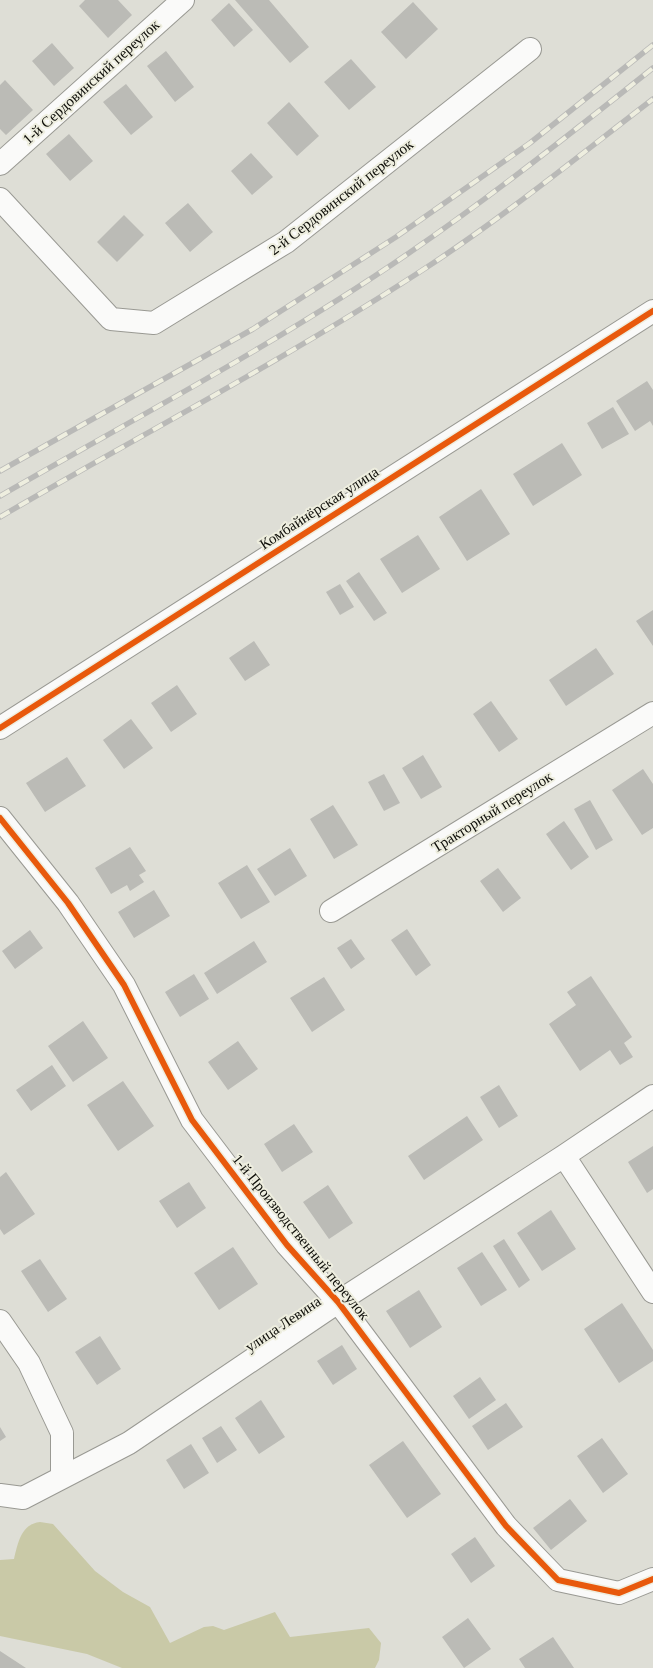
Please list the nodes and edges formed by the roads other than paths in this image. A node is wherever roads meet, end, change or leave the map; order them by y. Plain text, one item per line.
1 (183, 0) edge
2 (530, 48) dead end
3 (0, 164) edge
4 (0, 199) edge
5 (653, 311) edge
6 (653, 713) edge
7 (0, 728) edge
8 (0, 818) edge
9 (331, 911) dead end
10 (653, 1096) edge
11 (564, 1156) junction
12 (653, 1292) edge
13 (338, 1302) junction
14 (0, 1321) edge
15 (62, 1477) junction
16 (0, 1495) edge
17 (653, 1579) edge

1 - 3 street, 1-й Сердовинский переулок
2 - 4 street, 2-й Сердовинский переулок
5 - 7 street, Комбайнёрская улица
6 - 9 street, Тракторный переулок
8 - 13 street, 1-й Производственный переулок
10 - 11 street, улица Левина
11 - 12 street
11 - 13 street, улица Левина
13 - 15 street, улица Левина
13 - 17 street, 1-й Производственный переулок
14 - 15 street
15 - 16 street, улица Левина

